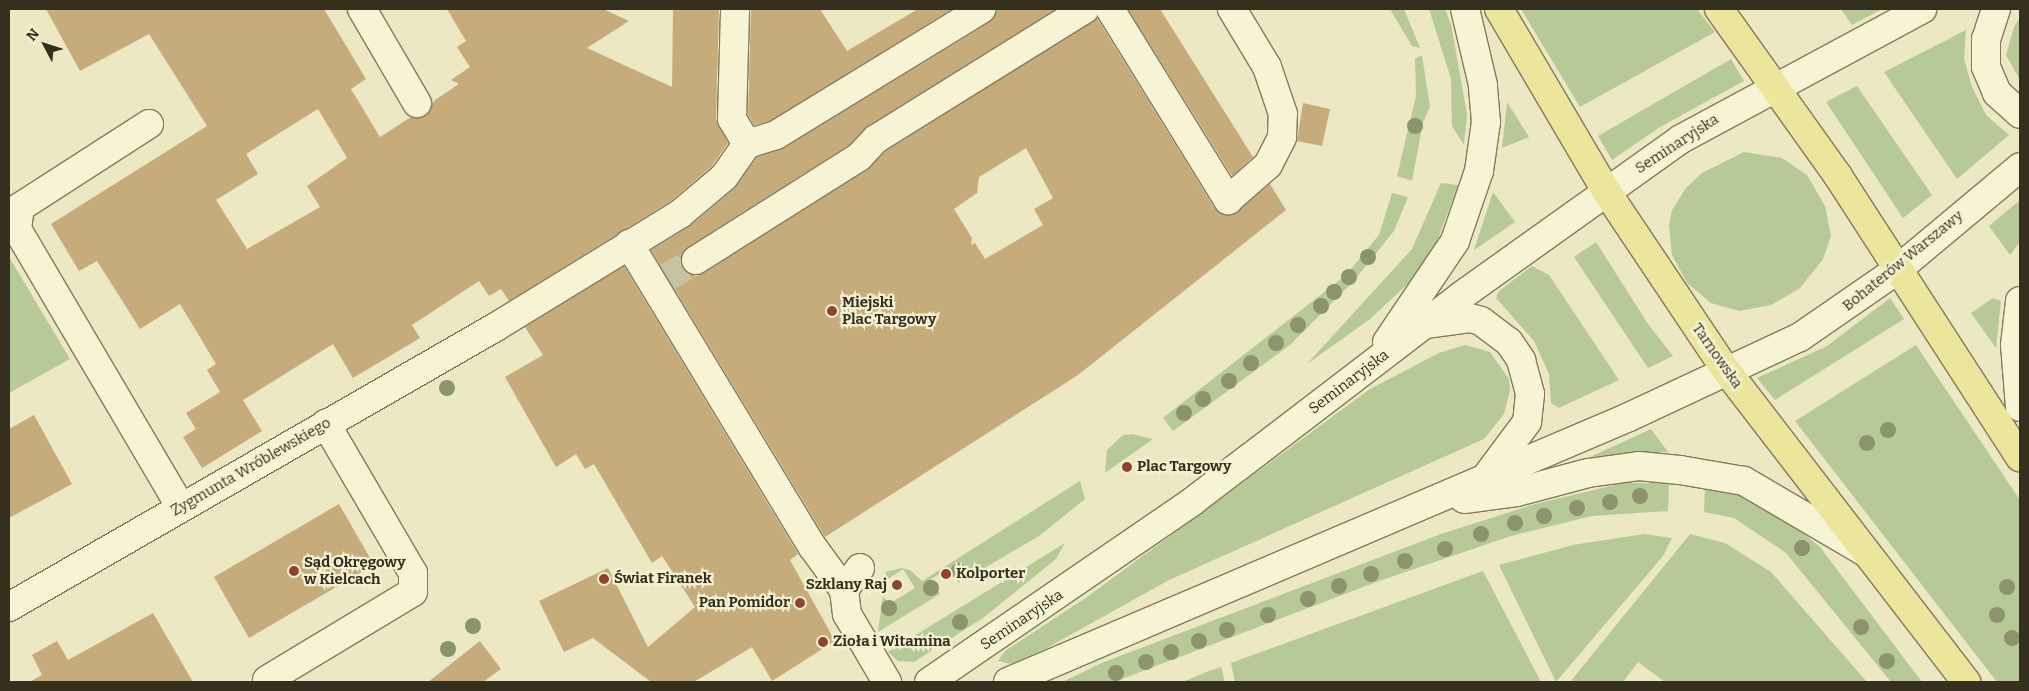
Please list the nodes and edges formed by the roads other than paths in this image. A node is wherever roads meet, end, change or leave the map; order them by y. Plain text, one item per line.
1 (362, 9) edge
2 (735, 9) edge
3 (982, 9) edge
4 (1085, 9) edge
5 (1110, 9) edge
6 (1232, 9) edge
7 (1465, 9) edge
8 (1499, 9) edge
9 (1719, 9) edge
10 (1922, 9) edge
11 (1996, 9) edge
12 (1774, 89) junction
13 (417, 103) dead end
14 (2020, 114) edge
15 (148, 124) dead end
16 (747, 144) junction
17 (2020, 167) edge
18 (1606, 191) junction
19 (629, 244) junction
20 (696, 260) tunnel mouth
21 (1897, 270) junction
22 (2020, 301) edge
23 (1424, 325) junction
24 (1370, 366) junction
25 (1726, 370) junction
26 (2020, 407) edge
27 (326, 424) junction
28 (2020, 457) edge
29 (1483, 480) junction
30 (1432, 502) junction
31 (181, 507) junction
32 (1865, 552) junction
33 (9, 607) edge
34 (267, 680) dead end
35 (887, 682) edge
36 (929, 682) edge
37 (1008, 682) edge
38 (1966, 682) edge

1 - 13 street
2 - 16 street
3 - 16 street
4 - 20 street
5 - 6 street
7 - 24 street
8 - 18 main road, Tarnowska
9 - 12 main road
10 - 12 street
11 - 14 street
12 - 18 street, Seminaryjska
12 - 21 main road
15 - 31 street
16 - 19 street, Zygmunta Wróblewskiego
17 - 21 street, Bohaterów Warszawy
18 - 23 street, Seminaryjska
18 - 25 main road, Tarnowska
19 - 27 street, Zygmunta Wróblewskiego
19 - 35 street
21 - 25 street, Bohaterów Warszawy
21 - 28 main road
22 - 26 street
23 - 24 street, Seminaryjska
23 - 29 street
24 - 36 street, Seminaryjska
25 - 29 street
25 - 32 main road, Tarnowska
27 - 31 street, Zygmunta Wróblewskiego
27 - 34 street
29 - 30 street
30 - 32 street
30 - 37 street
31 - 33 street, Zygmunta Wróblewskiego
32 - 38 main road, Tarnowska

